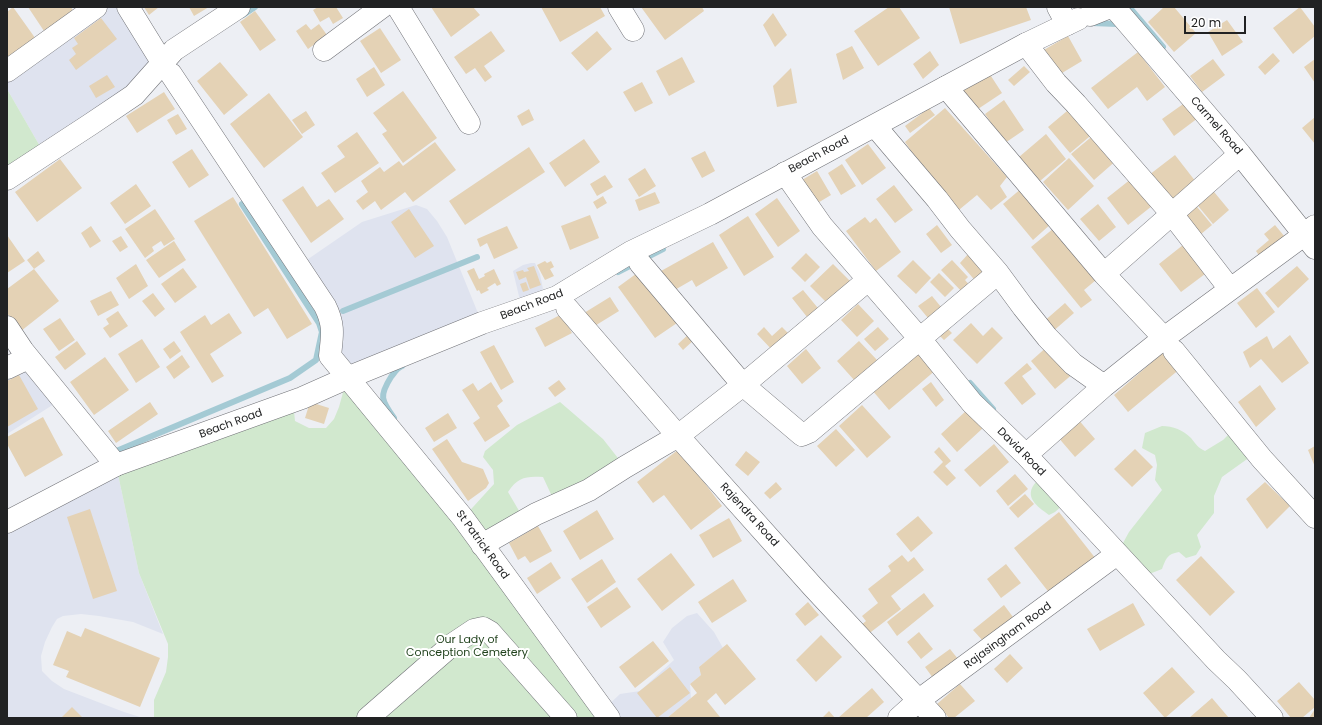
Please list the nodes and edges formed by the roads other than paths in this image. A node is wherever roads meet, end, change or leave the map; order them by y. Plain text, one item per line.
1 (96, 7) edge
2 (128, 7) edge
3 (239, 7) edge
4 (382, 7) edge
5 (398, 7) edge
6 (619, 7) edge
7 (1110, 7) edge
8 (1114, 7) edge
9 (1073, 15) edge
10 (633, 30) dead end
11 (1026, 44) junction
12 (324, 50) dead end
13 (166, 68) junction
14 (7, 71) edge
15 (946, 87) junction
16 (469, 123) dead end
17 (875, 126) junction
18 (1240, 154) junction
19 (784, 174) junction
20 (7, 179) edge
21 (1172, 214) junction
22 (1312, 236) edge
23 (640, 263) dead end
24 (998, 273) junction
25 (1104, 274) junction
26 (868, 280) junction
27 (1230, 289) junction
28 (567, 308) dead end
29 (7, 327) edge
30 (920, 339) junction
31 (1169, 345) junction
32 (28, 358) junction
33 (7, 368) edge
34 (347, 378) junction
35 (743, 385) junction
36 (1104, 386) junction
37 (678, 436) junction
38 (1026, 455) junction
39 (116, 465) junction
40 (1315, 517) edge
41 (7, 522) edge
42 (482, 545) junction
43 (1117, 554) junction
44 (919, 700) junction
45 (368, 718) edge
46 (566, 718) edge
47 (609, 718) edge
48 (899, 718) edge
49 (935, 718) edge
50 (1272, 718) edge

1 - 14 street
2 - 13 street, St Patrick Road
3 - 13 street
4 - 12 street
5 - 16 street
6 - 10 street
7 - 9 street, Beach Road
8 - 18 street, Carmel Road
9 - 11 street, Beach Road
11 - 15 street, Beach Road
11 - 21 street
13 - 20 street
13 - 34 street, St Patrick Road
15 - 17 street, Beach Road
15 - 25 street
17 - 19 street, Beach Road
17 - 24 street
18 - 21 street
18 - 22 street, Carmel Road
19 - 26 street, David Road
19 - 34 street, Beach Road
21 - 25 street
21 - 27 street
22 - 27 street
23 - 35 street
24 - 30 street
24 - 36 street
25 - 31 street
26 - 30 street, David Road
26 - 35 street
27 - 31 street
28 - 37 street, Rajendra Road
29 - 32 street
30 - 35 street
30 - 38 street, David Road
31 - 36 street
31 - 40 street
32 - 33 street
32 - 39 street
34 - 39 street, Beach Road
34 - 42 street, St Patrick Road
35 - 37 street
36 - 38 street
37 - 42 street
37 - 44 street, Rajendra Road
38 - 43 street, David Road
39 - 41 street, Beach Road
42 - 47 street, St Patrick Road
43 - 44 street, Rajasingham Road
43 - 50 street, David Road
44 - 48 street, Rajasingham Road
44 - 49 street, Rajendra Road
45 - 46 street

